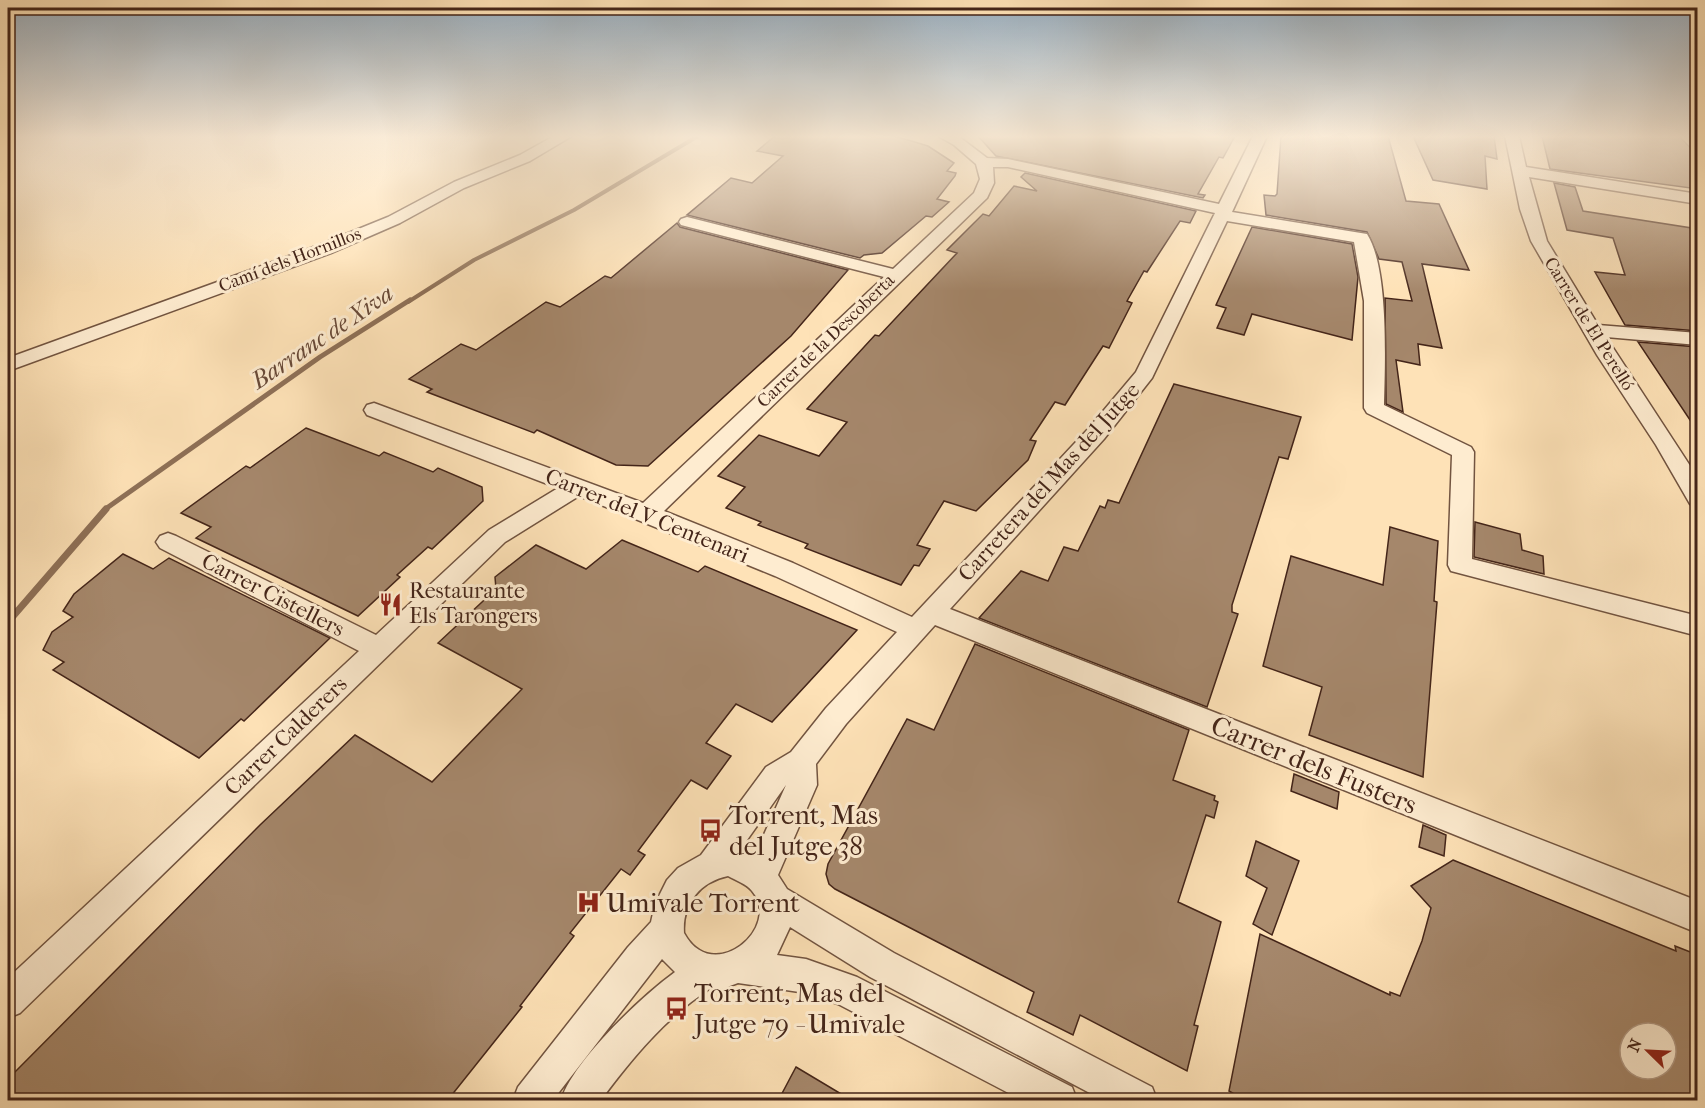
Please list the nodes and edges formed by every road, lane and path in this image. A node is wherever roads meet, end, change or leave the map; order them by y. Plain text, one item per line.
1 (454, 188) edge
2 (985, 188) edge
3 (1115, 188) edge
4 (1236, 188) edge
5 (1525, 188) edge
6 (1626, 188) edge
7 (1698, 199) edge
8 (1224, 213) junction
9 (687, 222) dead end
10 (896, 275) junction
11 (1592, 330) junction
12 (1698, 339) edge
13 (8, 365) edge
14 (374, 410) dead end
15 (576, 487) junction
16 (1694, 487) edge
17 (646, 514) junction
18 (168, 542) dead end
19 (924, 621) junction
20 (1698, 626) edge
21 (378, 648) junction
22 (801, 761) junction
23 (713, 862) junction
24 (768, 887) junction
25 (1698, 917) edge
26 (667, 929) junction
27 (724, 969) junction
28 (8, 1001) edge
29 (531, 1101) edge
30 (579, 1101) edge
31 (1059, 1101) edge
32 (1139, 1101) edge

1 - 13 street, Camí dels Hornillos
2 - 10 street, Carrer de la Descoberta
3 - 8 street
4 - 8 street, Carretera del Mas del Jutge
5 - 11 street, Carrer de El Perelló
6 - 7 street
8 - 19 street, Carretera del Mas del Jutge
8 - 20 street
9 - 10 street
10 - 17 street, Carrer de la Descoberta
11 - 12 street
11 - 16 street, Carrer de El Perelló
14 - 15 street, Carrer del V Centenari
15 - 17 street, Carrer del V Centenari
15 - 21 street, Carrer Calderers
17 - 19 street, Carrer del V Centenari
18 - 21 street, Carrer Cistellers
19 - 22 street, Carretera del Mas del Jutge
19 - 25 street, Carrer dels Fusters
21 - 28 street, Carrer Calderers
22 - 23 street, Carretera del Mas del Jutge
22 - 24 street
23 - 24 street
23 - 26 street
24 - 27 street
24 - 32 street
26 - 27 street
26 - 29 street
27 - 30 street
27 - 31 street

